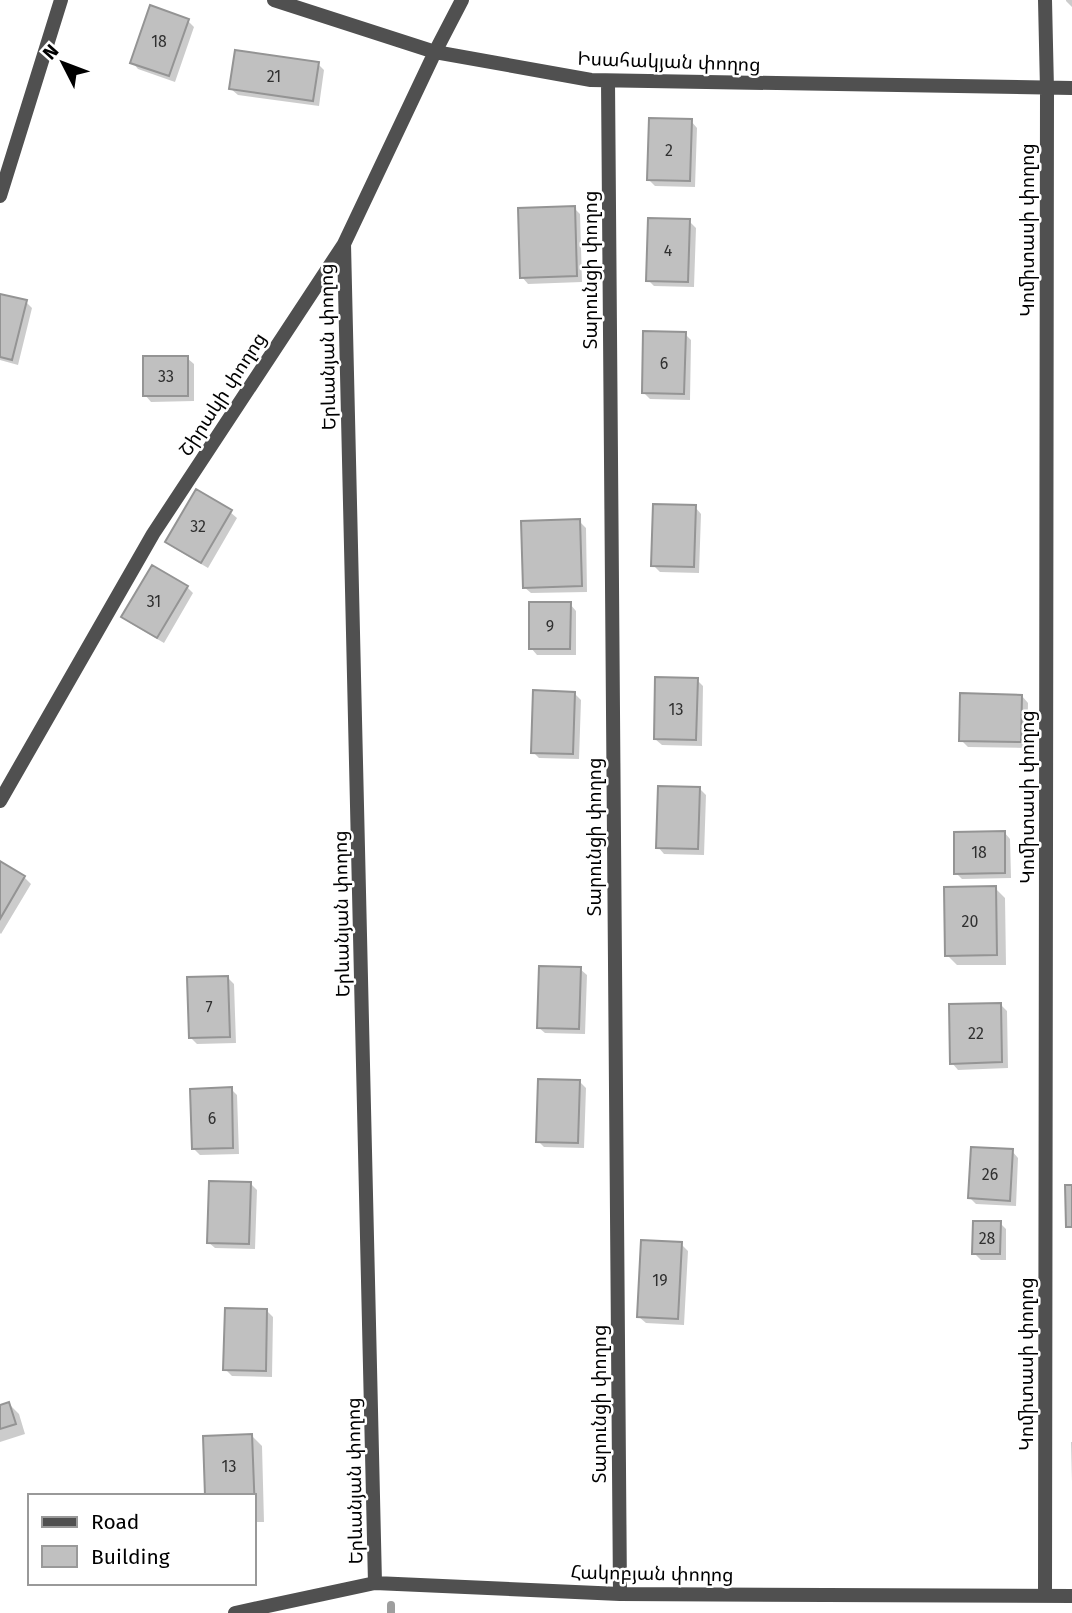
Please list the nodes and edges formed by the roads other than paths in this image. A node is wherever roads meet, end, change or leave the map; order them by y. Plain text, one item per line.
1 (61, 0) edge
2 (274, 0) edge
3 (461, 0) edge
4 (1045, 0) edge
5 (435, 52) junction
6 (608, 81) junction
7 (1072, 88) edge
8 (1047, 89) junction
9 (0, 196) edge
10 (344, 244) junction
11 (0, 801) edge
12 (375, 1583) junction
13 (620, 1594) junction
14 (1045, 1595) junction
15 (1072, 1596) edge
16 (235, 1613) edge

1 - 9 street
2 - 5 street, Իսահակյան փողոց
3 - 5 street, Շիրակի փողոց
4 - 8 street, Կոմիտասի փողոց
5 - 6 street, Իսահակյան փողոց
5 - 10 street, Շիրակի փողոց
6 - 8 street, Իսահակյան փողոց
6 - 13 street, Տարունցի փողոց
7 - 8 street, Իսահակյան փողոց
8 - 14 street, Կոմիտասի փողոց
10 - 11 street, Շիրակի փողոց
10 - 12 street, Երևանյան փողոց
12 - 13 street, Հակոբյան փողոց
12 - 16 street, Հակոբյան փողոց
13 - 14 street, Հակոբյան փողոց
14 - 15 street, Հակոբյան փողոց

